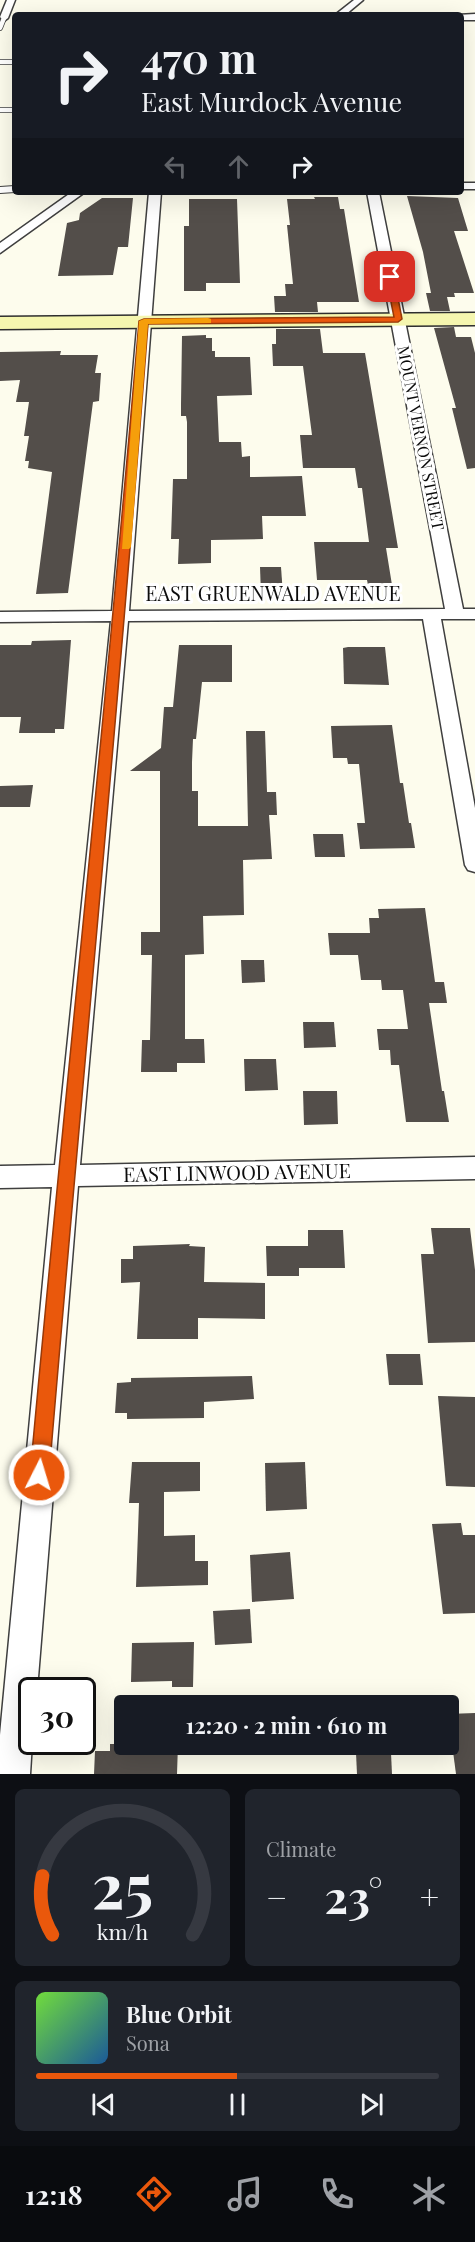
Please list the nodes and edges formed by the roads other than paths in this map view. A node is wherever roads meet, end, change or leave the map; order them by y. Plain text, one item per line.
1 (11, 0) edge
2 (359, 0) edge
3 (343, 12) edge
4 (2, 18) edge
5 (0, 28) edge
6 (75, 195) edge
7 (155, 195) edge
8 (374, 195) edge
9 (0, 249) edge
10 (398, 319) junction
11 (475, 319) edge
12 (144, 321) junction
13 (0, 323) edge
14 (431, 614) junction
15 (455, 614) junction
16 (475, 614) edge
17 (120, 616) junction
18 (0, 617) edge
19 (475, 865) edge
20 (475, 1168) edge
21 (66, 1176) junction
22 (0, 1177) edge
23 (13, 1774) edge

1 - 4 street
2 - 3 street
4 - 5 lane
6 - 9 street
7 - 12 street
8 - 10 street, MOUNT VERNON STREET
10 - 11 main road
10 - 12 main road
10 - 15 street, MOUNT VERNON STREET
12 - 13 main road
12 - 17 street
14 - 15 street, EAST GRUENWALD AVENUE
14 - 17 street, EAST GRUENWALD AVENUE
14 - 19 street
15 - 16 street, EAST GRUENWALD AVENUE
17 - 18 street, EAST GRUENWALD AVENUE
17 - 21 street
20 - 21 street, EAST LINWOOD AVENUE
21 - 22 street, EAST LINWOOD AVENUE
21 - 23 street

